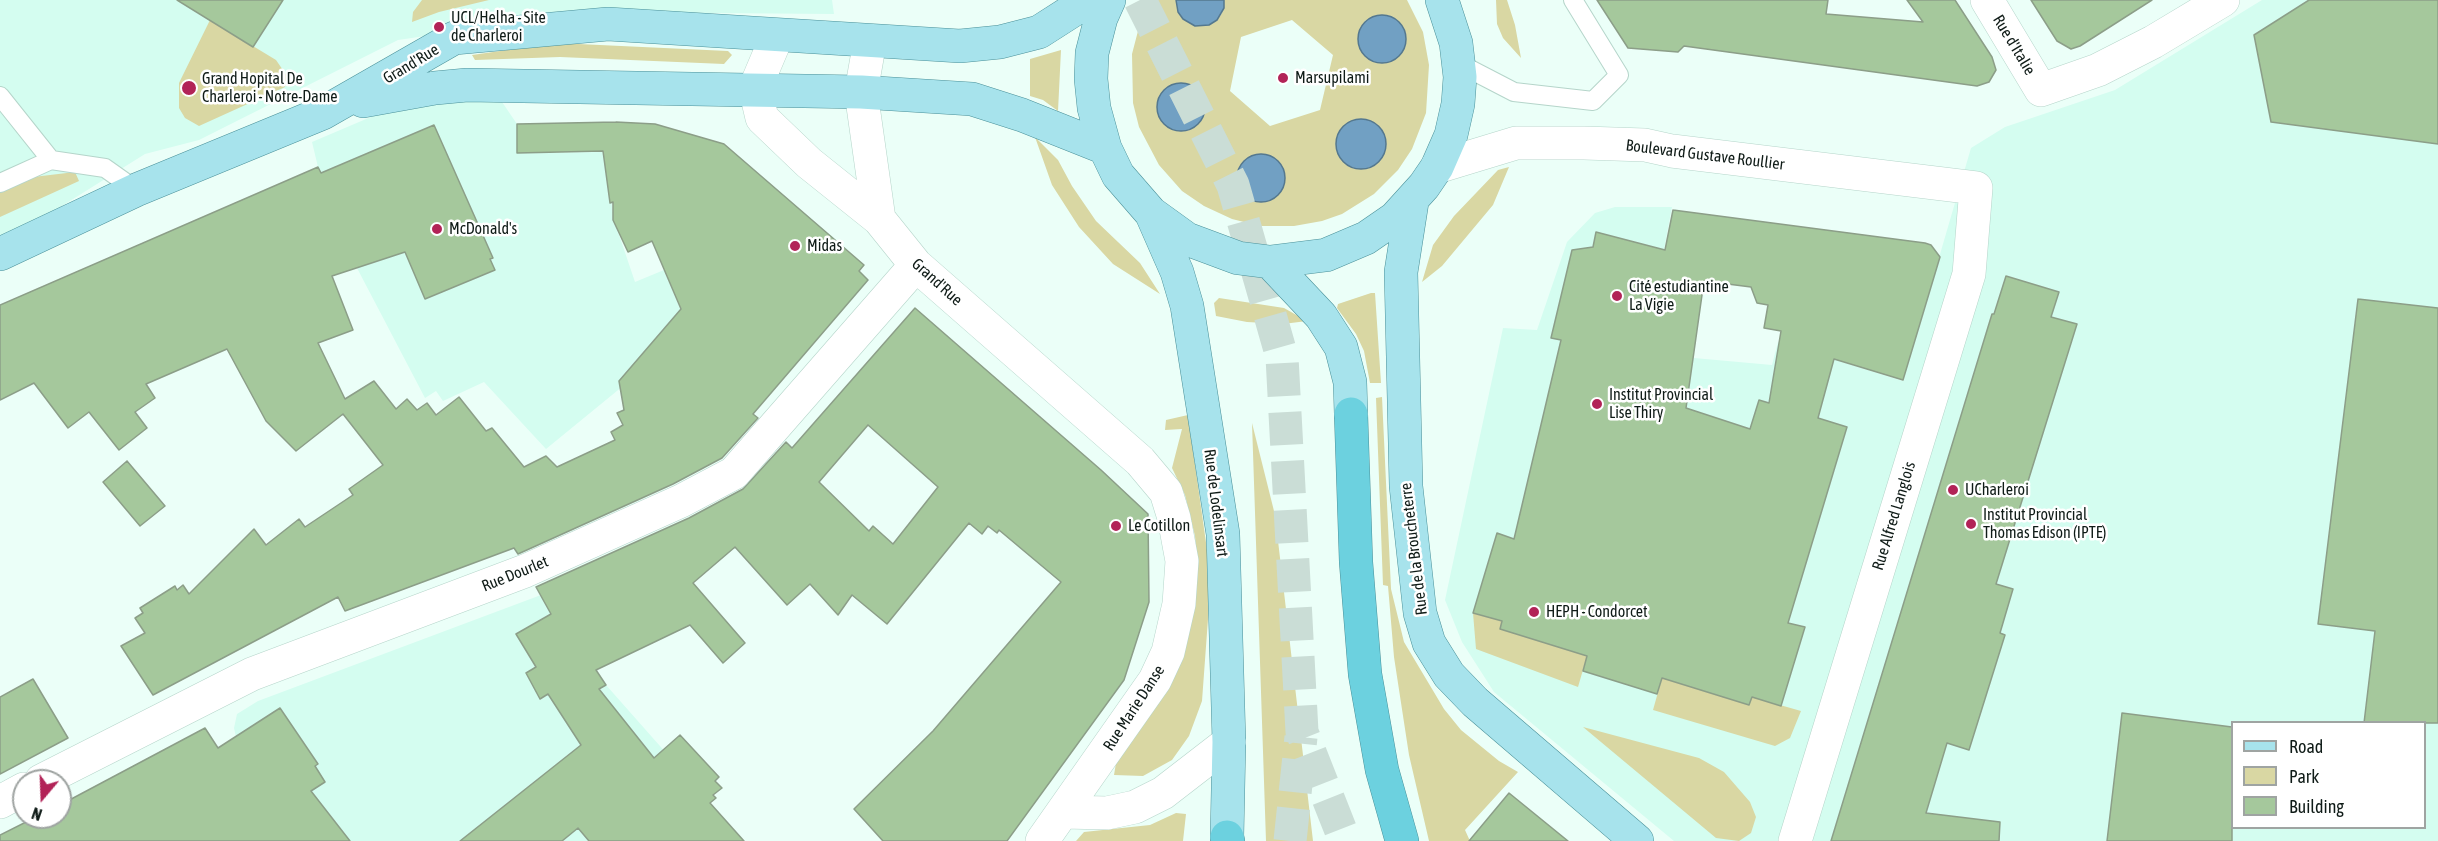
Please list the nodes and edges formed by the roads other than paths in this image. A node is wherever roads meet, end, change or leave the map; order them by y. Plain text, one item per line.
1 (1089, 0) edge
2 (1109, 0) edge
3 (1442, 0) edge
4 (1573, 0) edge
5 (1987, 0) edge
6 (2223, 0) edge
7 (777, 36) junction
8 (870, 41) junction
9 (1458, 63) junction
10 (407, 80) junction
11 (755, 88) junction
12 (861, 92) junction
13 (0, 96) edge
14 (1105, 148) junction
15 (51, 160) junction
16 (1437, 167) junction
17 (0, 183) edge
18 (1976, 188) joint
19 (136, 190) junction
20 (1412, 202) junction
21 (1151, 213) junction
22 (879, 219) junction
23 (0, 254) edge
24 (1270, 262) junction
25 (916, 265) junction
26 (1351, 414) joint
27 (1140, 461) joint
28 (1229, 742) junction
29 (64, 769) edge
30 (1064, 812) junction
31 (1227, 839) edge
32 (1042, 841) edge
33 (1402, 841) edge
34 (1637, 841) edge
35 (1795, 841) edge

1 - 8 main road, Grand'Rue
2 - 14 main road
3 - 9 main road
4 - 9 lane
5 - 6 street, Rue d'Italie
7 - 8 main road, Grand'Rue
7 - 10 main road, Grand'Rue
7 - 11 street
8 - 12 street
9 - 16 main road
10 - 11 main road, Grand'Rue
10 - 19 main road, Grand'Rue
11 - 12 main road, Grand'Rue
11 - 22 street, Grand'Rue
12 - 14 main road, Grand'Rue
12 - 22 street
13 - 15 lane
14 - 21 main road
15 - 17 lane
15 - 19 lane
16 - 18 street, Boulevard Gustave Roullier
16 - 20 main road
18 - 35 street, Rue Alfred Langlois
19 - 23 main road, Grand'Rue
20 - 24 main road
20 - 34 main road, Rue de la Broucheterre
21 - 24 main road
21 - 28 main road, Rue de Lodelinsart
22 - 25 street, Grand'Rue
24 - 26 main road
25 - 27 street, Grand'Rue
25 - 29 street, Rue Dourlet
26 - 33 highway
27 - 30 street, Rue Marie Danse
28 - 30 street
28 - 31 main road, Rue de Lodelinsart
30 - 32 street, Rue Marie Danse

